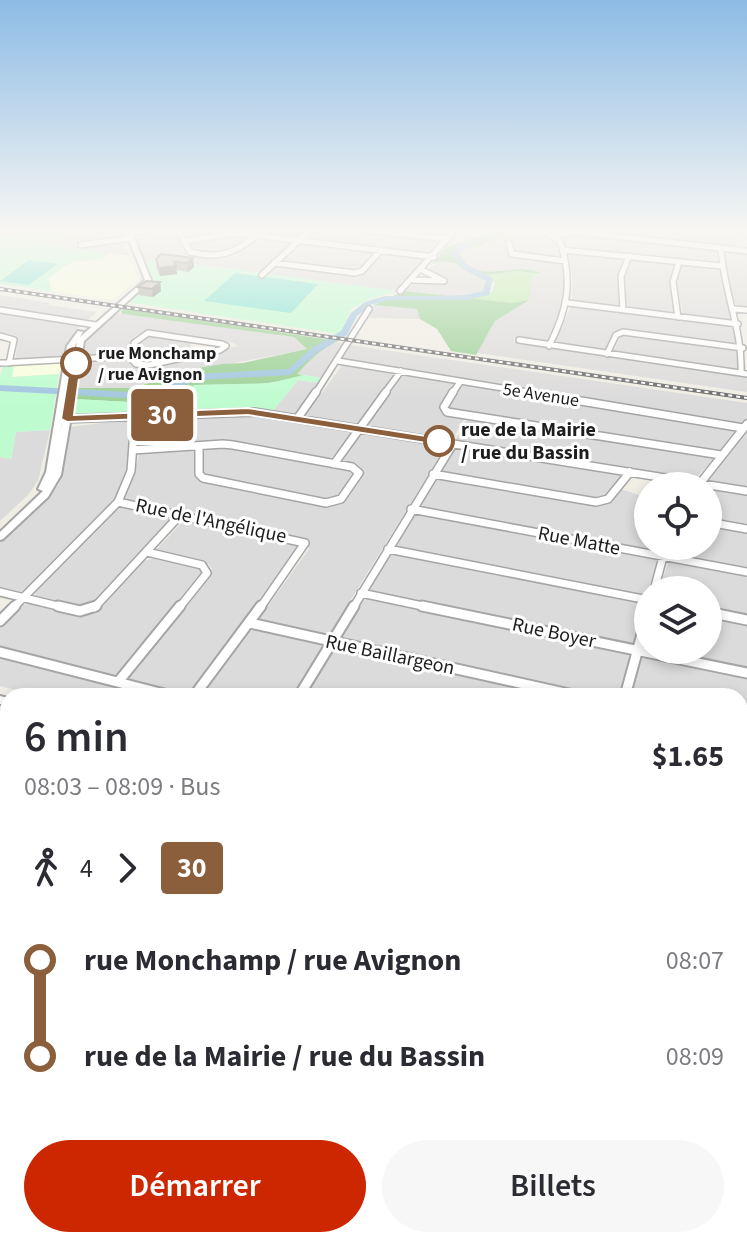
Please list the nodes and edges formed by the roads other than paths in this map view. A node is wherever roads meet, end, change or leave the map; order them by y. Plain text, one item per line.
1 (138, 288) edge
2 (403, 288) edge
3 (569, 288) edge
4 (622, 288) edge
5 (674, 288) edge
6 (728, 288) edge
7 (400, 291) dead end
8 (568, 303) junction
9 (369, 309) dead end
10 (734, 309) junction
11 (0, 310) edge
12 (623, 310) junction
13 (747, 310) edge
14 (678, 317) junction
15 (92, 324) junction
16 (738, 324) junction
17 (0, 336) edge
18 (198, 340) junction
19 (519, 340) dead end
20 (549, 346) junction
21 (743, 348) junction
22 (607, 354) junction
23 (196, 355) junction
24 (132, 356) junction
25 (72, 359) junction
26 (338, 361) junction
27 (0, 363) edge
28 (9, 363) junction
29 (401, 371) junction
30 (744, 373) edge
31 (460, 382) junction
32 (135, 417) junction
33 (297, 419) junction
34 (62, 421) junction
35 (745, 426) edge
36 (359, 429) junction
37 (453, 444) junction
38 (199, 446) junction
39 (133, 450) junction
40 (721, 455) junction
41 (334, 464) junction
42 (630, 472) junction
43 (708, 472) edge
44 (634, 473) edge
45 (433, 474) junction
46 (722, 488) edge
47 (747, 491) edge
48 (118, 502) junction
49 (411, 509) junction
50 (181, 514) junction
51 (722, 525) edge
52 (0, 529) edge
53 (747, 529) edge
54 (0, 537) edge
55 (388, 549) junction
56 (634, 550) edge
57 (147, 552) junction
58 (685, 560) edge
59 (747, 572) edge
60 (0, 592) edge
61 (361, 593) junction
62 (24, 597) junction
63 (634, 597) edge
64 (722, 615) edge
65 (747, 620) edge
66 (0, 621) edge
67 (250, 623) junction
68 (331, 641) junction
69 (634, 649) edge
70 (0, 652) edge
71 (634, 662) edge
72 (704, 664) edge
73 (747, 673) edge
74 (118, 682) junction
75 (141, 688) edge
76 (200, 688) edge
77 (304, 688) edge
78 (542, 688) edge
79 (627, 688) edge

1 - 15 street
2 - 7 street
3 - 8 street
4 - 12 street
5 - 14 street
6 - 10 street
8 - 12 street
8 - 20 street
9 - 26 street
10 - 13 street
10 - 16 street
11 - 15 street
12 - 14 street
14 - 16 street
15 - 25 street
16 - 21 street
17 - 28 street
18 - 23 street
18 - 23 street
18 - 24 street
19 - 20 street
20 - 22 street
21 - 22 street
21 - 30 street
22 - 30 street
23 - 24 street
24 - 25 street
25 - 28 street
25 - 34 street
26 - 29 street, 5e Avenue
26 - 33 street
27 - 28 street
29 - 31 street, 5e Avenue
29 - 36 street
31 - 35 street, 5e Avenue
31 - 40 street
32 - 33 street
32 - 34 street
32 - 39 street
33 - 36 street
34 - 52 street
34 - 54 street
35 - 40 street
36 - 37 street
36 - 41 street
37 - 42 street
37 - 45 street
38 - 39 street
38 - 41 street
38 - 41 street
39 - 48 street
40 - 43 street
42 - 44 street
42 - 45 street
45 - 49 street
46 - 47 street
48 - 50 street, Rue de l'Angélique
48 - 62 street
49 - 55 street
49 - 56 street, Rue Matte
50 - 57 street
50 - 67 street, Rue de l'Angélique
51 - 53 street
55 - 61 street
55 - 63 street
57 - 62 street
57 - 74 street
58 - 59 street, Rue Matte
60 - 62 street
61 - 68 street
61 - 69 street, Rue Boyer
62 - 66 street
64 - 65 street
67 - 68 street, Rue Baillargeon
67 - 76 street, Rue de l'Angélique
68 - 77 street
68 - 78 street, Rue Baillargeon
70 - 74 street
71 - 79 street
72 - 73 street, Rue Boyer
74 - 75 street

